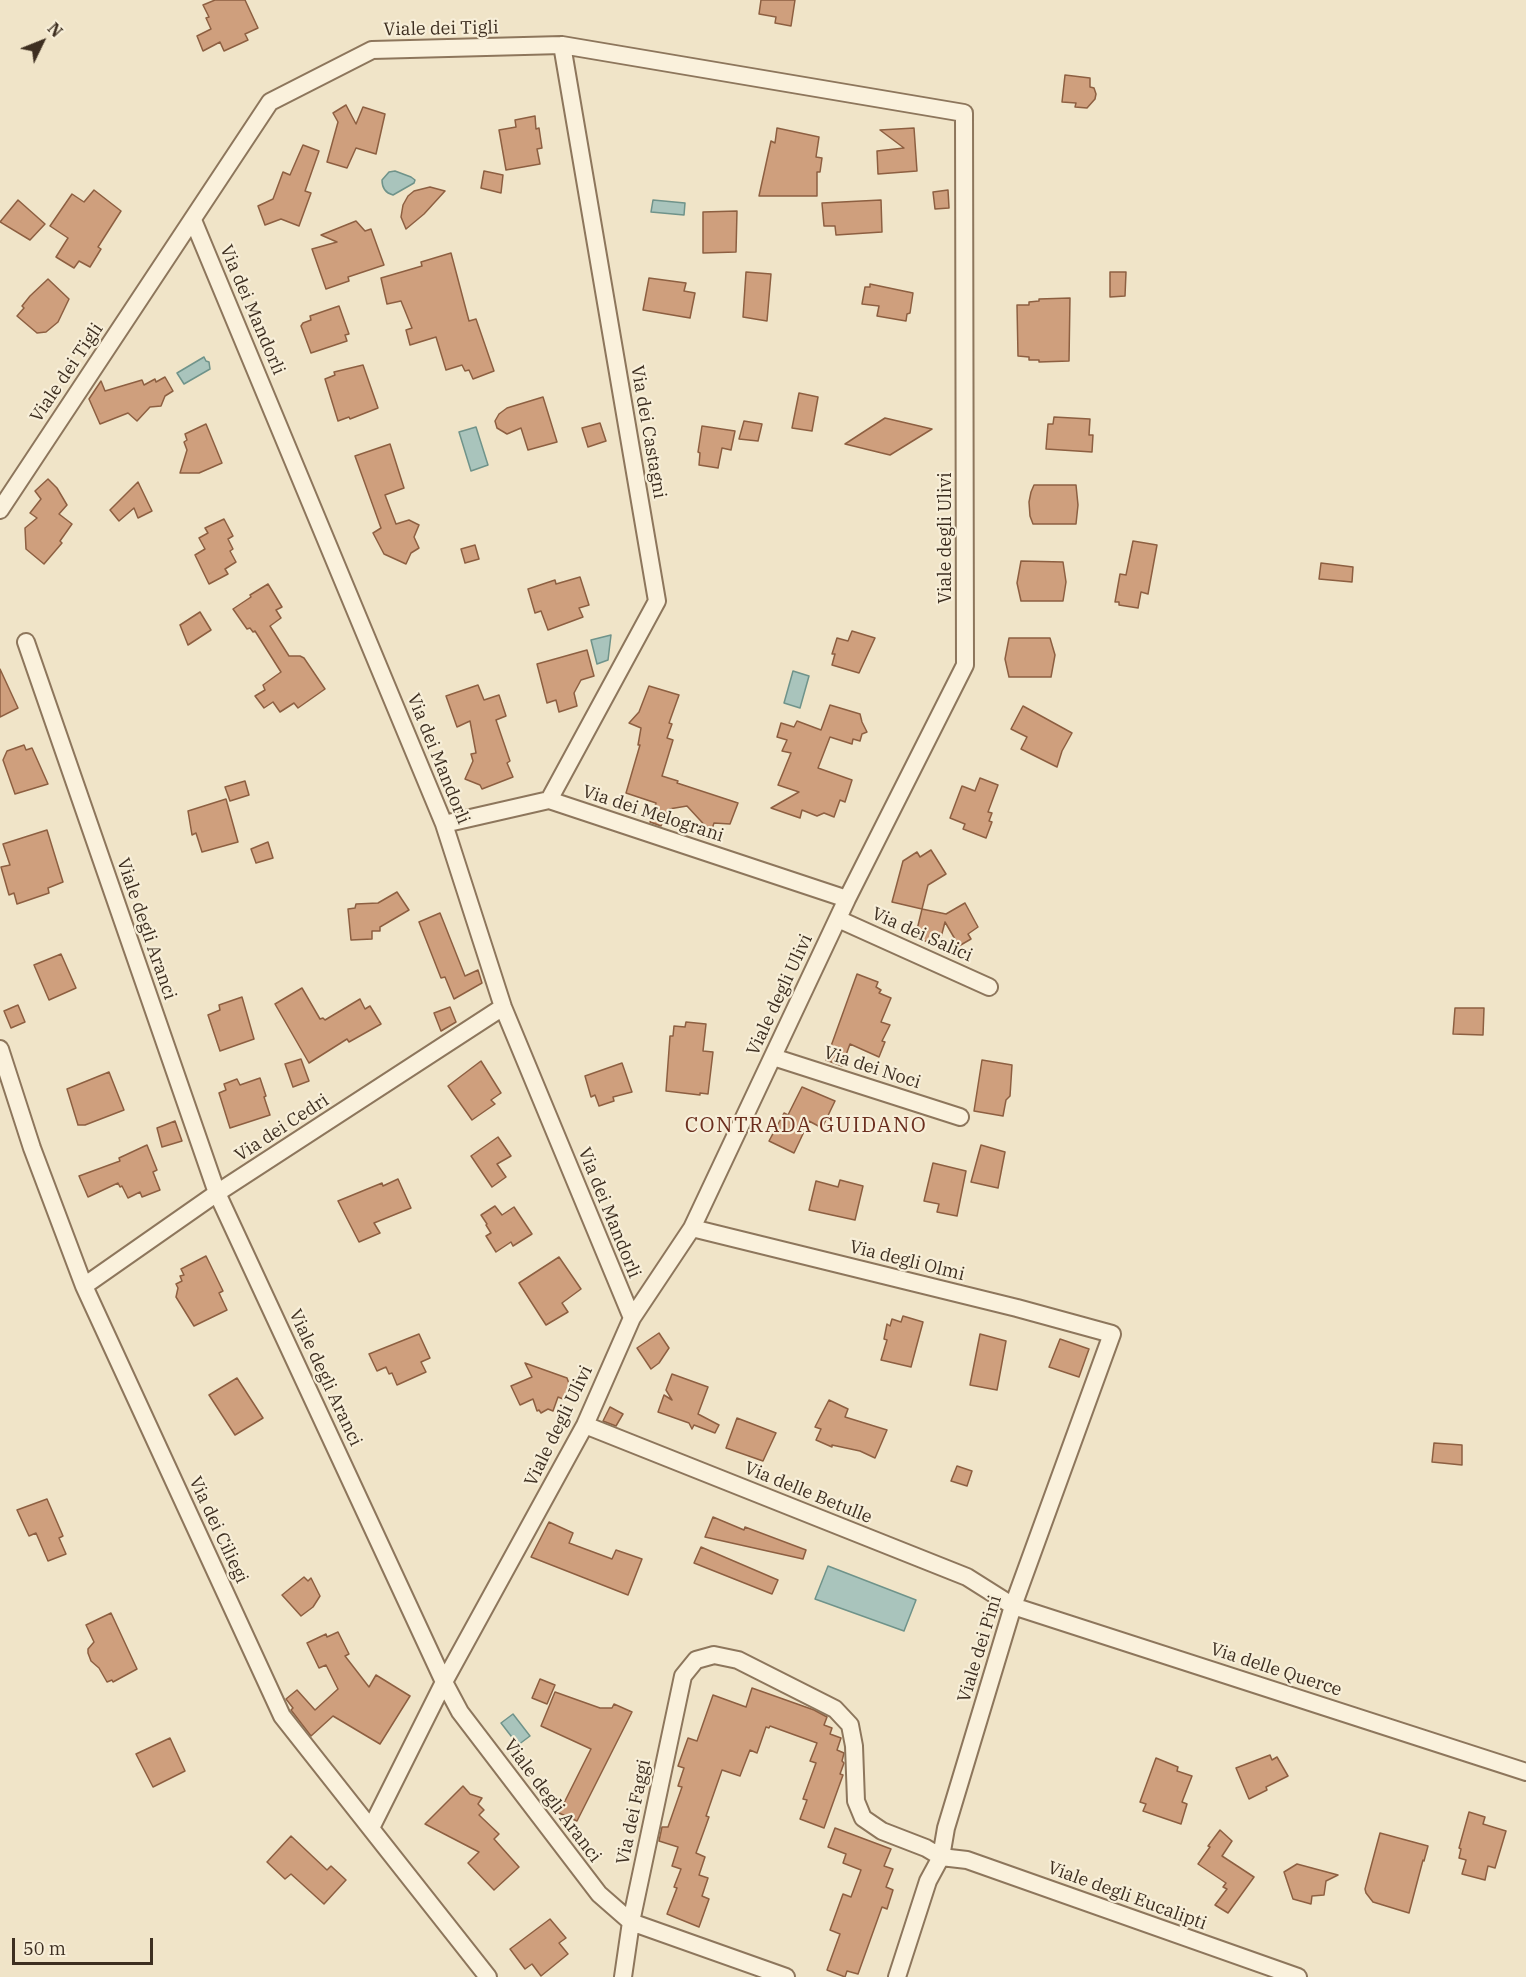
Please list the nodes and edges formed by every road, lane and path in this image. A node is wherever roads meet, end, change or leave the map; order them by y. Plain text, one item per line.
1 (562, 45) junction
2 (964, 112) joint
3 (193, 220) junction
4 (0, 510) edge
5 (27, 642) dead end
6 (549, 801) junction
7 (444, 824) junction
8 (848, 899) junction
9 (838, 919) junction
10 (989, 987) dead end
11 (503, 1008) junction
12 (0, 1049) edge
13 (773, 1057) junction
14 (960, 1117) dead end
15 (217, 1193) junction
16 (692, 1228) junction
17 (84, 1286) junction
18 (632, 1318) junction
19 (1112, 1334) joint
20 (585, 1425) junction
21 (1013, 1606) junction
22 (696, 1660) joint
23 (444, 1682) junction
24 (1526, 1772) edge
25 (371, 1828) junction
26 (941, 1857) junction
27 (631, 1922) junction
28 (488, 1977) edge
29 (623, 1977) edge
30 (786, 1977) edge
31 (897, 1977) edge
32 (1298, 1977) edge

1 - 2 street, Viale dei Tigli
1 - 3 street, Viale dei Tigli
1 - 6 street, Via dei Castagni
2 - 8 street, Viale degli Ulivi
3 - 4 street, Viale dei Tigli
3 - 7 street, Via dei Mandorli
5 - 15 street, Viale degli Aranci
6 - 7 street
6 - 8 street, Via dei Melograni
7 - 11 street, Via dei Mandorli
8 - 9 street, Viale degli Ulivi
9 - 10 street, Via dei Salici
9 - 13 street, Viale degli Ulivi
11 - 15 street, Via dei Cedri
11 - 18 street, Via dei Mandorli
12 - 17 street, Via dei Ciliegi
13 - 14 street, Via dei Noci
13 - 16 street, Viale degli Ulivi
15 - 17 street, Via dei Cedri
15 - 23 street, Viale degli Aranci
16 - 18 street, Viale degli Ulivi
16 - 19 street, Via degli Olmi
17 - 25 street, Via dei Ciliegi
18 - 20 street, Viale degli Ulivi
19 - 21 street, Viale dei Pini
20 - 21 street, Via delle Betulle
20 - 23 street, Viale degli Ulivi
21 - 24 street, Via delle Querce
21 - 26 street, Viale dei Pini
22 - 26 street, Viale degli Eucalipti
22 - 27 street, Via dei Faggi
23 - 25 street, Viale degli Ulivi
23 - 27 street, Viale degli Aranci
25 - 28 street, Via dei Ciliegi
26 - 31 street, Viale dei Pini
26 - 32 street, Viale degli Eucalipti
27 - 29 street, Via dei Faggi
27 - 30 street, Viale degli Aranci

